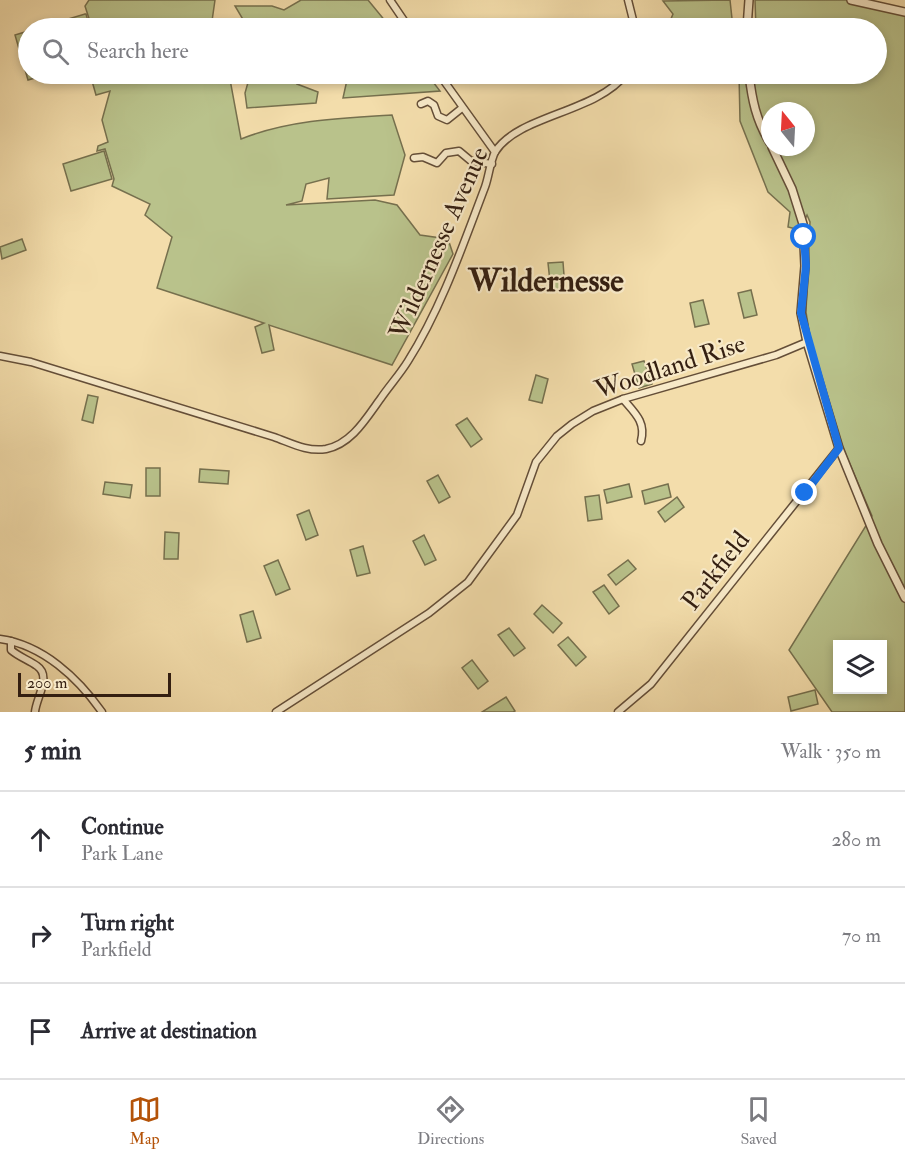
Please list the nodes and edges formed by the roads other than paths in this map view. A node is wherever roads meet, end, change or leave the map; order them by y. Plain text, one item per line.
1 (390, 0) edge
2 (628, 0) edge
3 (749, 0) edge
4 (851, 0) edge
5 (905, 12) edge
6 (402, 18) edge
7 (632, 18) edge
8 (748, 18) edge
9 (446, 84) edge
10 (617, 84) edge
11 (750, 84) edge
12 (421, 104) dead end
13 (462, 108) junction
14 (761, 127) edge
15 (495, 152) junction
16 (776, 156) edge
17 (414, 158) dead end
18 (492, 164) junction
19 (807, 342) junction
20 (0, 356) edge
21 (623, 399) junction
22 (641, 441) dead end
23 (839, 448) junction
24 (905, 598) edge
25 (0, 639) edge
26 (11, 641) junction
27 (35, 712) edge
28 (102, 712) edge
29 (276, 712) edge
30 (618, 712) edge

1 - 6 street
2 - 7 street
3 - 8 street
4 - 5 street
9 - 13 street
10 - 15 street, Wildernesse Avenue
11 - 14 street
12 - 13 street
13 - 15 street
15 - 18 street, Wildernesse Avenue
16 - 19 street
17 - 18 street
18 - 20 street, Wildernesse Avenue
19 - 21 street, Woodland Rise
19 - 23 street
21 - 22 street
21 - 29 street, Woodland Rise
23 - 24 street
23 - 30 street, Parkfield
25 - 26 street
26 - 27 street
26 - 28 street

